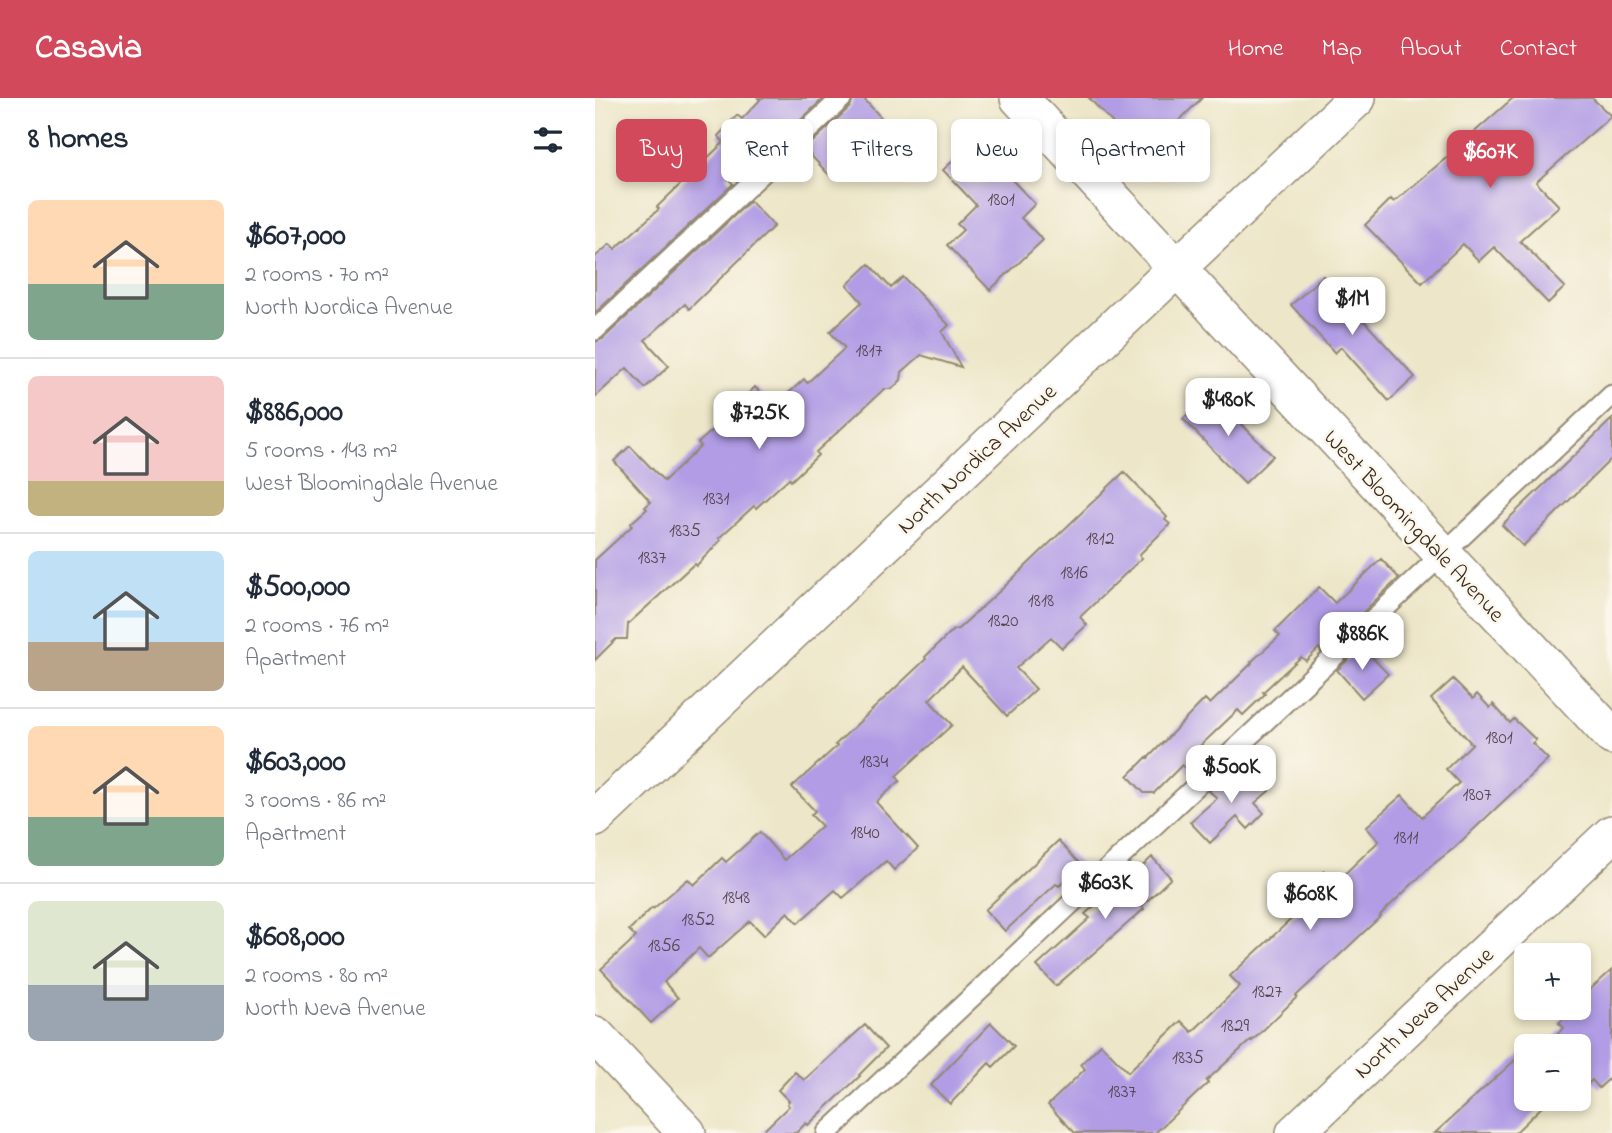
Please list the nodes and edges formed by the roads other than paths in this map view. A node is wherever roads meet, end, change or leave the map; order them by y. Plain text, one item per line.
1 (842, 98) edge
2 (1019, 98) edge
3 (1357, 98) edge
4 (1177, 268) junction
5 (595, 330) edge
6 (1612, 394) edge
7 (1443, 554) junction
8 (1612, 736) edge
9 (595, 818) edge
10 (1612, 834) edge
11 (595, 1035) edge
12 (687, 1133) edge
13 (827, 1133) edge
14 (1294, 1133) edge

1 - 5 lane
2 - 4 street, West Bloomingdale Avenue
3 - 4 street, North Nordica Avenue
4 - 7 street, West Bloomingdale Avenue
4 - 9 street, North Nordica Avenue
6 - 7 lane
7 - 8 street, West Bloomingdale Avenue
7 - 13 lane
10 - 14 street, North Neva Avenue
11 - 12 street

